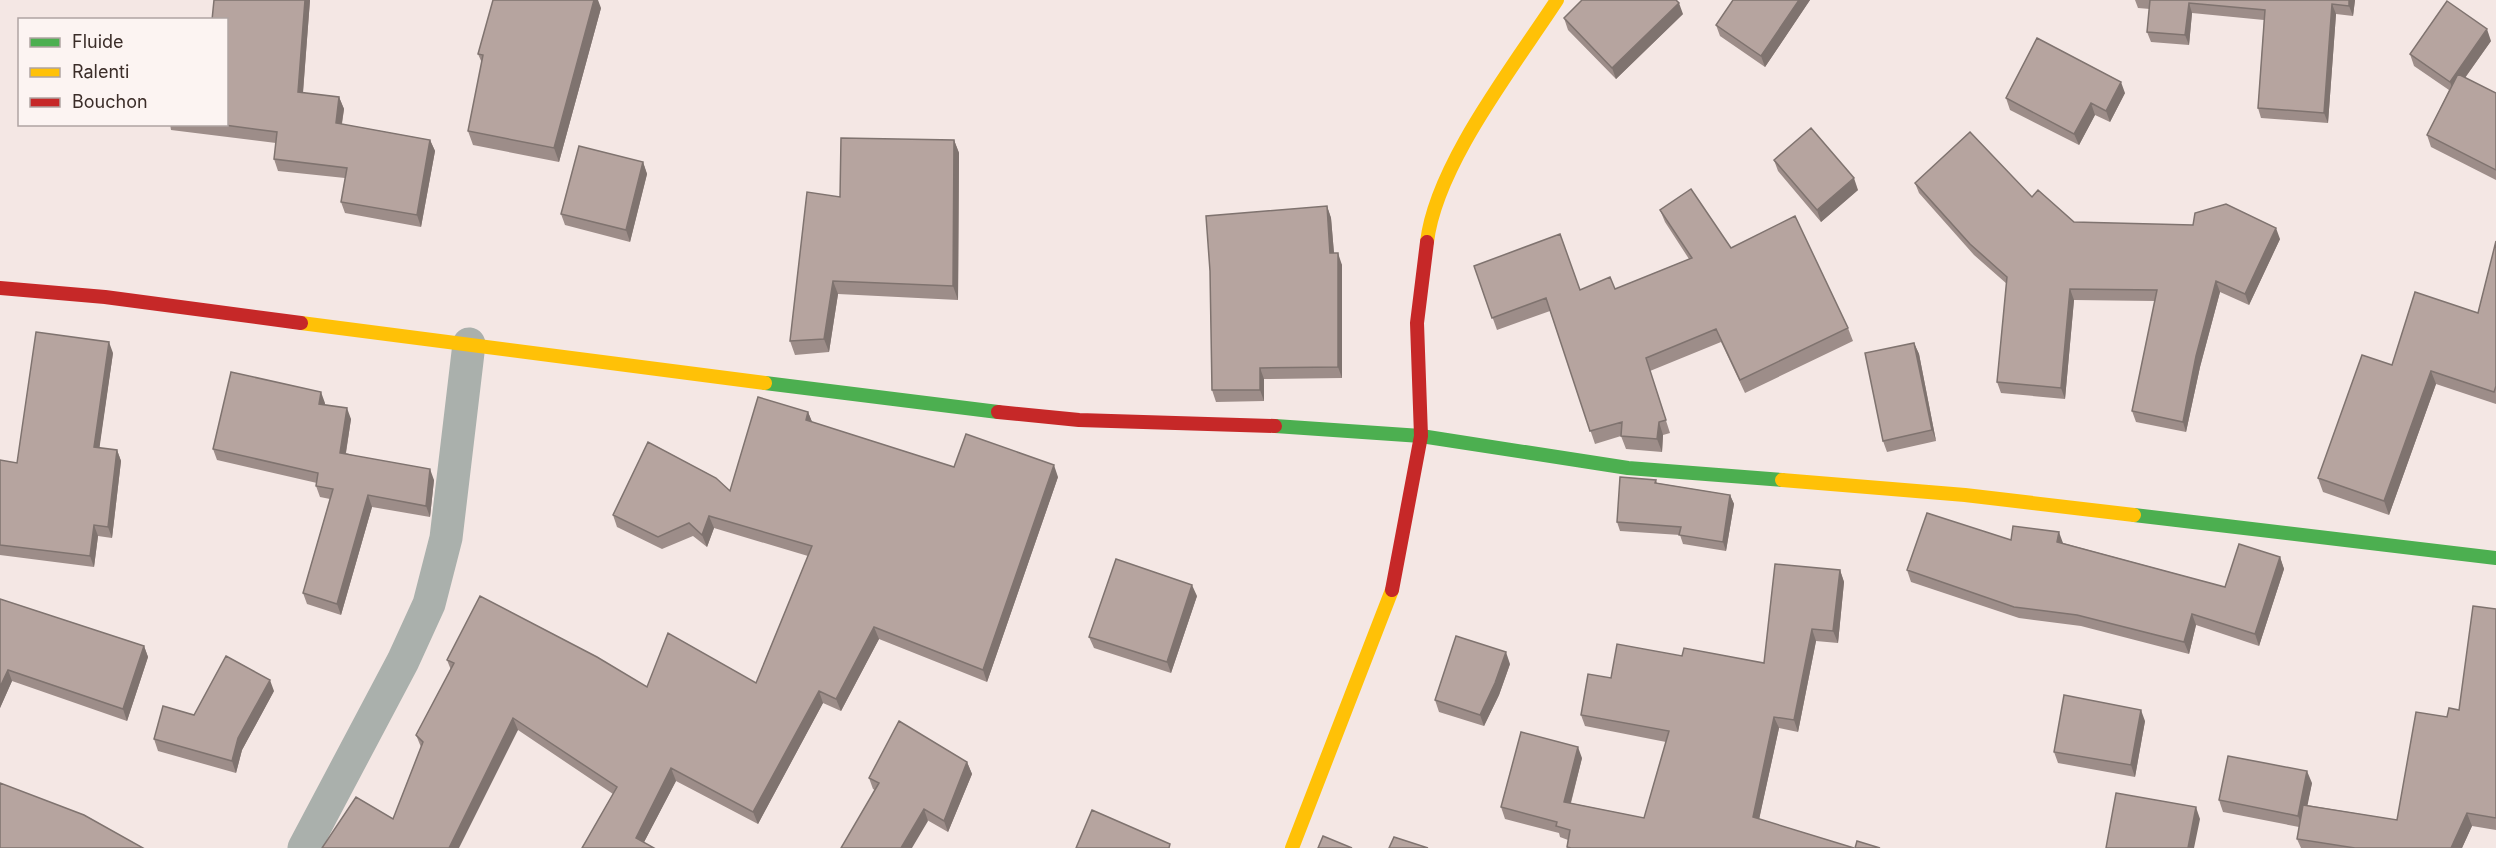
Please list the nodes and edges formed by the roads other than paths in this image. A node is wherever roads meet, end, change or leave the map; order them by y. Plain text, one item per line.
1 (1557, 0) edge
2 (0, 288) edge
3 (469, 344) junction
4 (1421, 436) junction
5 (2496, 558) edge
6 (304, 848) edge
7 (1292, 848) edge

1 - 4 street
2 - 3 street
3 - 4 street
3 - 6 street
4 - 5 street
4 - 7 street

